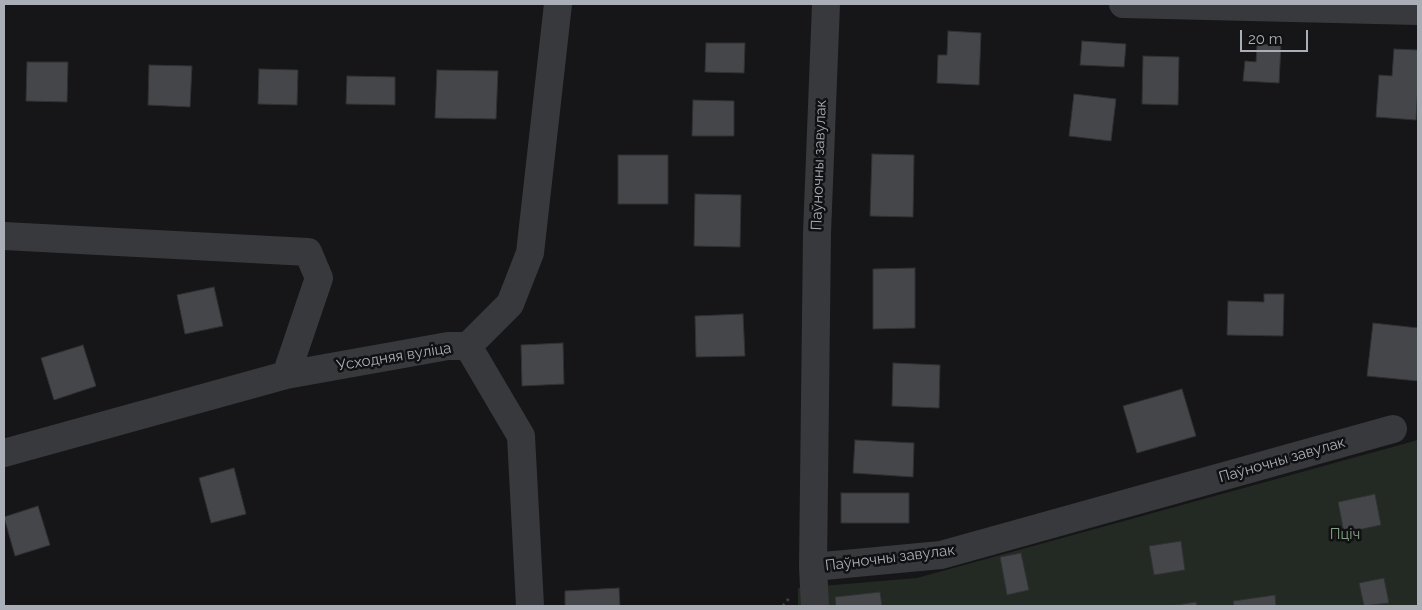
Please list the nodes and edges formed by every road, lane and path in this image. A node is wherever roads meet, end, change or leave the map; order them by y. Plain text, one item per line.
1 (558, 4) edge
2 (826, 4) edge
3 (1123, 4) edge
4 (1418, 11) edge
5 (4, 236) edge
6 (468, 346) junction
7 (286, 375) junction
8 (1394, 429) dead end
9 (4, 453) edge
10 (813, 567) junction
11 (530, 606) edge
12 (816, 606) edge

1 - 6 street
2 - 10 street, Паўночны завулак
3 - 4 street
5 - 7 street
6 - 7 street, Усходняя вуліца
6 - 11 street, Усходняя вуліца
7 - 9 street, Усходняя вуліца
8 - 10 street, Паўночны завулак
10 - 12 street

